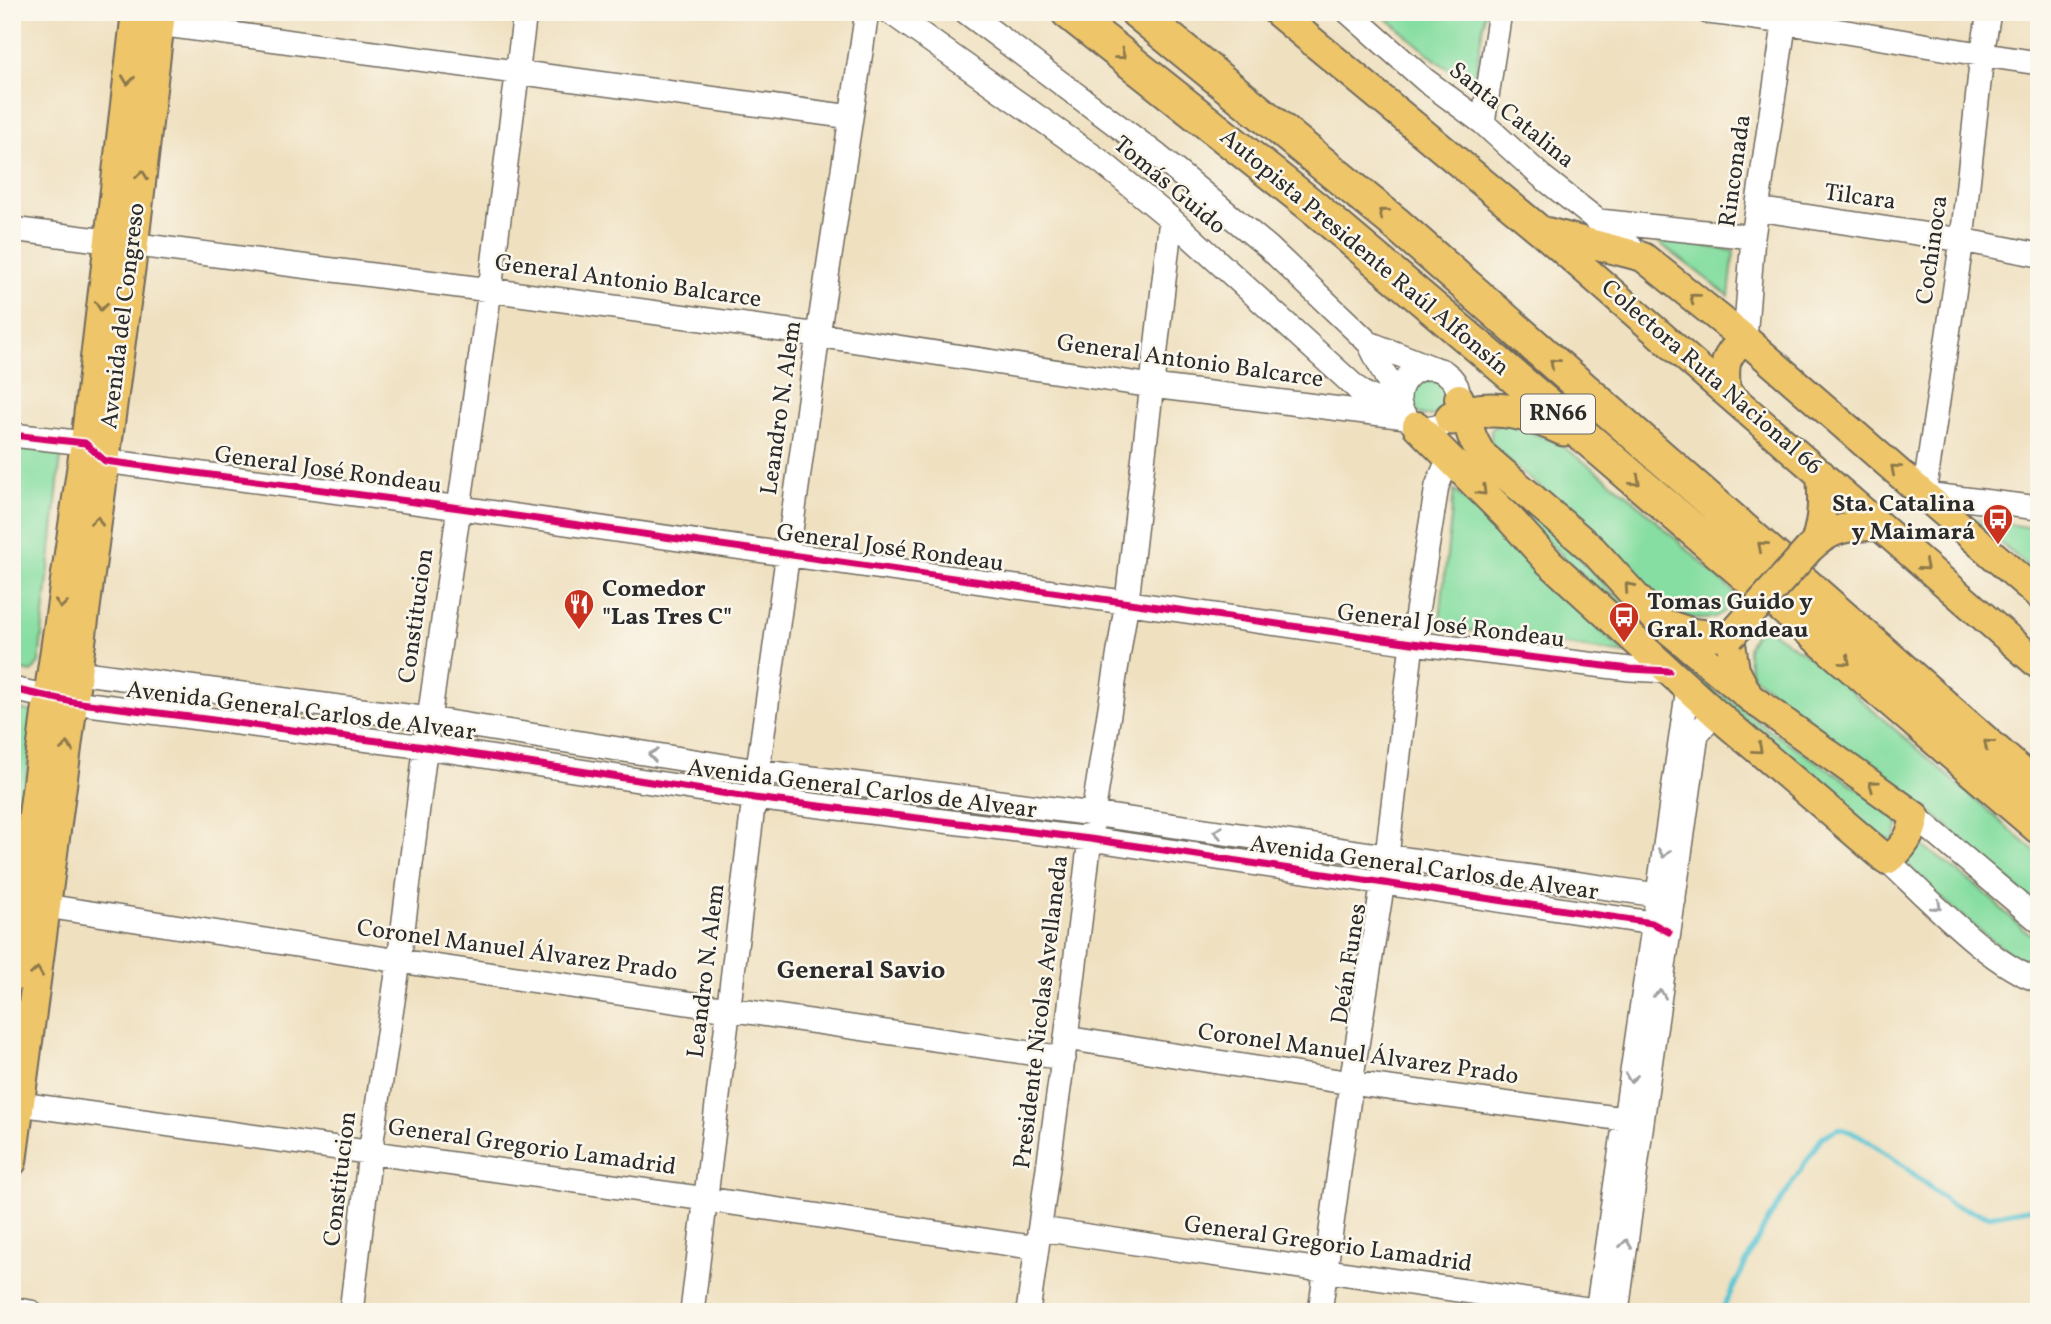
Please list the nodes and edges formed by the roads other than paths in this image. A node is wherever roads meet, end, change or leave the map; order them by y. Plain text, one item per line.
1 (525, 12) edge
2 (867, 12) edge
3 (890, 12) edge
4 (966, 12) edge
5 (1068, 12) edge
6 (1137, 12) edge
7 (1277, 12) edge
8 (1348, 12) edge
9 (1500, 12) edge
10 (1709, 12) edge
11 (1989, 12) edge
12 (1785, 16) edge
13 (148, 18) edge
14 (1982, 55) junction
15 (2039, 63) edge
16 (517, 73) junction
17 (851, 117) junction
18 (1483, 122) junction
19 (1757, 209) junction
20 (1171, 219) junction
21 (1599, 220) junction
22 (12, 229) edge
23 (1540, 230) junction
24 (1753, 237) junction
25 (1962, 240) junction
26 (122, 241) junction
27 (2039, 255) edge
28 (1643, 257) junction
29 (490, 289) junction
30 (818, 335) junction
31 (1745, 339) junction
32 (1368, 343) junction
33 (1433, 368) junction
34 (1152, 386) junction
35 (1726, 392) junction
36 (1406, 415) junction
37 (1462, 417) junction
38 (12, 435) edge
39 (1596, 446) junction
40 (95, 452) junction
41 (1449, 458) junction
42 (1821, 474) junction
43 (1924, 494) junction
44 (460, 508) junction
45 (2039, 508) edge
46 (1878, 526) junction
47 (1812, 546) junction
48 (788, 554) junction
49 (2039, 595) edge
50 (1127, 601) junction
51 (1657, 620) junction
52 (1730, 637) junction
53 (1412, 643) junction
54 (2039, 665) edge
55 (77, 672) junction
56 (1679, 680) junction
57 (12, 690) edge
58 (1752, 699) junction
59 (60, 700) junction
60 (1716, 713) junction
61 (429, 719) junction
62 (425, 747) junction
63 (757, 771) junction
64 (2039, 789) edge
65 (754, 798) junction
66 (1093, 814) junction
67 (1915, 816) junction
68 (2039, 827) edge
69 (1090, 839) junction
70 (1387, 856) junction
71 (1887, 860) junction
72 (1382, 882) junction
73 (1665, 898) junction
74 (27, 901) edge
75 (2039, 921) edge
76 (1661, 927) junction
77 (399, 961) junction
78 (12, 978) edge
79 (2039, 980) edge
80 (730, 1008) junction
81 (1065, 1048) junction
82 (1351, 1083) junction
83 (20, 1104) junction
84 (1634, 1121) junction
85 (370, 1153) junction
86 (12, 1161) edge
87 (706, 1199) junction
88 (1039, 1239) junction
89 (1326, 1271) junction
90 (12, 1309) edge
91 (1605, 1311) edge
92 (31, 1312) edge
93 (351, 1312) edge
94 (692, 1312) edge
95 (1028, 1312) edge
96 (1320, 1312) edge

1 - 16 street, Constitucion
2 - 17 street, Leandro N. Alem
3 - 20 street, Tomás Guido
4 - 32 street
5 -> 39 highway, Autopista Presidente Raúl Alfonsín / RN66
64 -> 6 highway, Autopista Presidente Raúl Alfonsín / RN66
7 - 23 main road, Colectora Ruta Nacional 66
8 - 18 street, Santa Catalina
9 - 18 street
10 - 12 street
11 - 14 street, Cochinoca
12 - 14 street
12 - 19 street, Rinconada
13 - 16 street
13 - 26 main road, Avenida del Congreso
14 - 15 street
14 - 25 street, Cochinoca
16 - 17 street
16 - 29 street, Constitucion
17 - 30 street, Leandro N. Alem
18 - 21 street, Santa Catalina
19 - 24 street, Rinconada
19 - 25 street, Tilcara
20 - 34 street, Presidente Nicolas Avellaneda
20 - 36 street, Tomás Guido
21 - 24 street
21 - 28 street, Santa Catalina
22 - 26 street, General Antonio Balcarce
23 - 28 main road, Colectora Ruta Nacional 66
23 - 35 main road, Colectora Ruta Nacional 66
24 - 31 street, Rinconada
25 - 27 street, Tilcara
25 - 43 street, Cochinoca
26 - 29 street, General Antonio Balcarce
26 - 40 main road, Avenida del Congreso
31 -> 28 main road, Colectora Ruta Nacional 66
29 - 30 street, General Antonio Balcarce
29 - 44 street, Constitucion
30 - 34 street, General Antonio Balcarce
30 - 48 street, Leandro N. Alem
31 - 35 main road
43 -> 31 main road, Colectora Ruta Nacional 66
32 - 33 street
32 - 36 street
33 - 36 street
33 - 37 street
34 - 36 street, General Antonio Balcarce
34 - 50 street, Presidente Nicolas Avellaneda
35 - 42 main road, Colectora Ruta Nacional 66
36 - 37 street
36 - 41 main road
37 - 39 highway
51 -> 37 main road
38 - 40 street, General José Rondeau
39 -> 68 highway, Autopista Presidente Raúl Alfonsín / RN66
40 - 44 street, General José Rondeau
55 -> 40 main road, Avenida del Congreso
40 -> 59 main road, Avenida del Congreso
41 - 53 street, Deán Funes
41 -> 56 main road
42 - 46 main road, Colectora Ruta Nacional 66
42 - 47 main road
43 - 45 street
43 - 49 main road, Colectora Ruta Nacional 66
44 - 48 street, General José Rondeau
44 - 61 street, Constitucion
46 - 47 main road
46 -> 54 main road, Colectora Ruta Nacional 66
47 - 52 main road, bridge
48 - 50 street, General José Rondeau
48 - 63 street, Leandro N. Alem
50 - 53 street, General José Rondeau
50 - 66 street, Presidente Nicolas Avellaneda
51 - 52 main road
51 - 58 main road
52 - 58 main road
53 - 56 street, General José Rondeau
53 - 70 street, Deán Funes
55 - 59 main road, Avenida del Congreso
55 - 61 street, Avenida General Carlos de Alvear
56 - 60 main road
56 -> 73 street
57 - 59 street, Avenida General Carlos de Alvear
67 -> 58 main road
59 - 62 street, Avenida General Carlos de Alvear
59 - 74 main road, Avenida del Congreso
60 -> 71 main road
60 - 73 street
61 - 62 street, Constitucion
63 -> 61 street, Avenida General Carlos de Alvear
62 - 65 street, Avenida General Carlos de Alvear
62 - 77 street, Constitucion
63 - 65 street, Leandro N. Alem
63 - 66 street, Avenida General Carlos de Alvear
65 - 69 street, Avenida General Carlos de Alvear
65 - 80 street, Leandro N. Alem
66 - 69 street, Presidente Nicolas Avellaneda
70 -> 66 street, Avenida General Carlos de Alvear
67 - 71 main road
67 - 75 street
69 - 72 street, Avenida General Carlos de Alvear
69 - 81 street, Presidente Nicolas Avellaneda
70 - 72 street, Deán Funes
70 - 73 street, Avenida General Carlos de Alvear
71 -> 79 street
72 - 76 street, Avenida General Carlos de Alvear
72 - 82 street, Deán Funes
73 - 76 street
74 - 77 street, Coronel Manuel Álvarez Prado
74 - 78 main road, Avenida del Congreso
83 -> 74 main road, Avenida del Congreso
76 - 84 street
77 - 80 street, Coronel Manuel Álvarez Prado
77 - 85 street, Constitucion
80 - 81 street, Coronel Manuel Álvarez Prado
80 - 87 street, Leandro N. Alem
81 - 82 street, Coronel Manuel Álvarez Prado
81 - 88 street, Presidente Nicolas Avellaneda
82 - 84 street, Coronel Manuel Álvarez Prado
82 - 89 street, Deán Funes
83 - 85 street, General Gregorio Lamadrid
83 - 86 main road, Avenida del Congreso
84 - 91 street
85 - 87 street, General Gregorio Lamadrid
85 - 93 street, Constitucion
87 - 88 street, General Gregorio Lamadrid
87 - 94 street, Leandro N. Alem
88 - 89 street, General Gregorio Lamadrid
88 - 95 street, Presidente Nicolas Avellaneda
89 - 91 street, General Gregorio Lamadrid
89 - 96 street, Deán Funes
90 - 92 street

